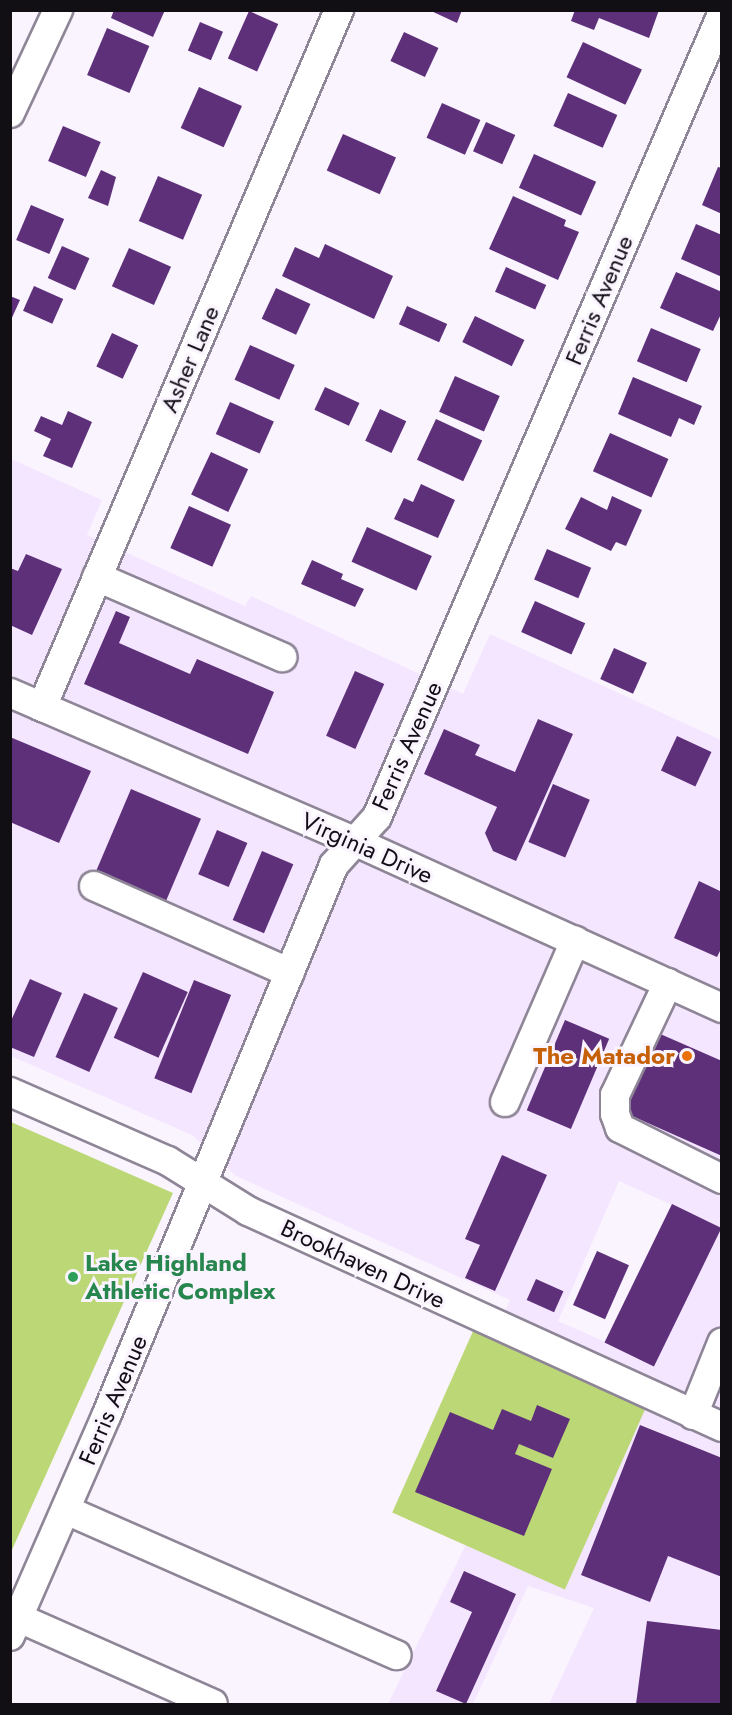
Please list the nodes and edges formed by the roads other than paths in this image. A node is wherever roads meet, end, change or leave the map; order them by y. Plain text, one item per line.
1 (58, 10) edge
2 (339, 10) edge
3 (722, 14) edge
4 (11, 110) edge
5 (97, 577) junction
6 (282, 657) dead end
7 (10, 693) edge
8 (42, 707) junction
9 (354, 841) junction
10 (94, 886) dead end
11 (574, 941) junction
12 (290, 973) junction
13 (668, 983) junction
14 (722, 1008) edge
15 (10, 1092) edge
16 (505, 1102) dead end
17 (722, 1179) edge
18 (203, 1184) junction
19 (722, 1343) edge
20 (693, 1415) junction
21 (722, 1427) edge
22 (66, 1510) junction
23 (15, 1627) edge
24 (397, 1654) dead end
25 (213, 1704) edge

1 - 4 street
2 - 5 street, Asher Lane
3 - 9 street, Ferris Avenue
5 - 6 street
5 - 8 street, Asher Lane
7 - 8 street, Virginia Drive
8 - 9 street, Virginia Drive
9 - 11 street, Virginia Drive
9 - 12 street, Ferris Avenue
10 - 12 street
11 - 13 street, Virginia Drive
11 - 16 street
12 - 18 street, Ferris Avenue
13 - 14 street, Virginia Drive
13 - 17 street
15 - 18 street, Brookhaven Drive
18 - 20 street, Brookhaven Drive
18 - 22 street, Ferris Avenue
19 - 20 street
20 - 21 street, Brookhaven Drive
22 - 23 street, Ferris Avenue
22 - 24 street
23 - 25 street

